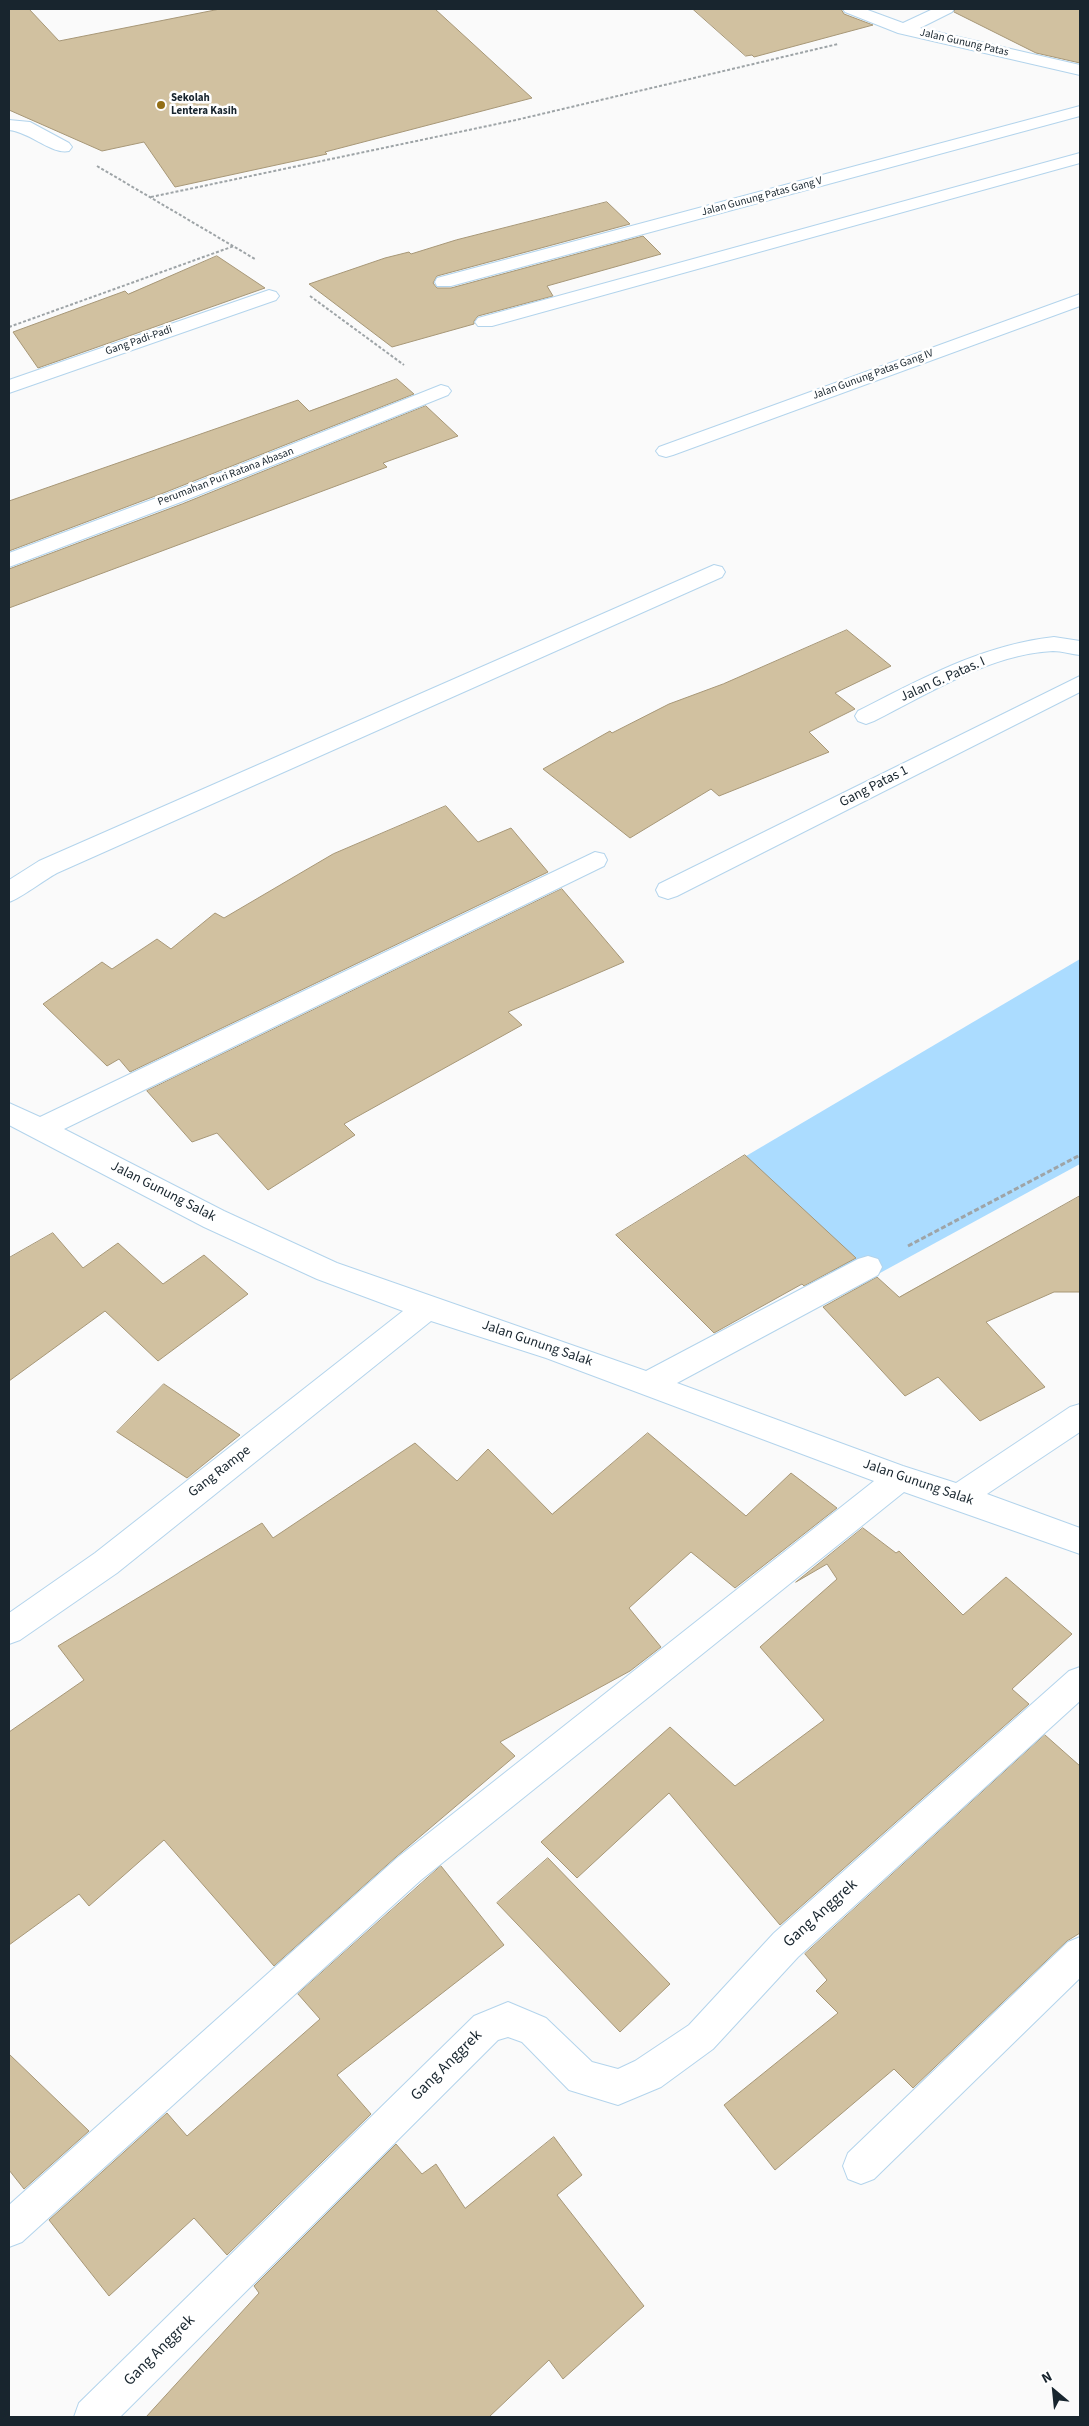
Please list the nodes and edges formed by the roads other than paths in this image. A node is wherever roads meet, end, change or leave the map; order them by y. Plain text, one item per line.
1 (851, 9) edge
2 (946, 9) edge
3 (904, 29) junction
4 (1080, 70) edge
5 (1080, 111) edge
6 (9, 125) edge
7 (63, 147) dead end
8 (1080, 158) edge
9 (444, 282) dead end
10 (269, 296) dead end
11 (1080, 300) edge
12 (485, 322) dead end
13 (9, 387) edge
14 (441, 391) dead end
15 (666, 451) dead end
16 (9, 560) edge
17 (714, 572) dead end
18 (1080, 648) edge
19 (1080, 683) edge
20 (866, 716) dead end
21 (596, 860) dead end
22 (668, 890) dead end
23 (9, 893) edge
24 (9, 1113) edge
25 (40, 1129) junction
26 (868, 1267) road end
27 (427, 1308) junction
28 (648, 1384) junction
29 (1080, 1416) edge
30 (900, 1478) junction
31 (959, 1497) junction
32 (1080, 1542) edge
33 (9, 1630) edge
34 (1080, 1681) edge
35 (1080, 1954) edge
36 (861, 2166) dead end
37 (9, 2229) edge
38 (93, 2417) edge

1 - 3 street, Jalan Gunung Patas
2 - 3 street
3 - 4 street, Jalan Gunung Patas
5 - 9 street, Jalan Gunung Patas Gang V
6 - 7 street
8 - 12 street
10 - 13 street, Gang Padi-Padi
11 - 15 street, Jalan Gunung Patas Gang IV
14 - 16 street, Perumahan Puri Ratana Abasan
17 - 23 street
18 - 20 street, Jalan G. Patas. I
19 - 22 street, Gang Patas 1
21 - 25 street
24 - 25 street, Jalan Gunung Salak
25 - 27 street, Jalan Gunung Salak
26 - 28 street
27 - 28 street, Jalan Gunung Salak
27 - 33 street, Gang Rampe
28 - 30 street, Jalan Gunung Salak
29 - 31 street
30 - 31 street, Jalan Gunung Salak
30 - 37 street
31 - 32 street, Jalan Gunung Salak
34 - 38 street, Gang Anggrek
35 - 36 street

